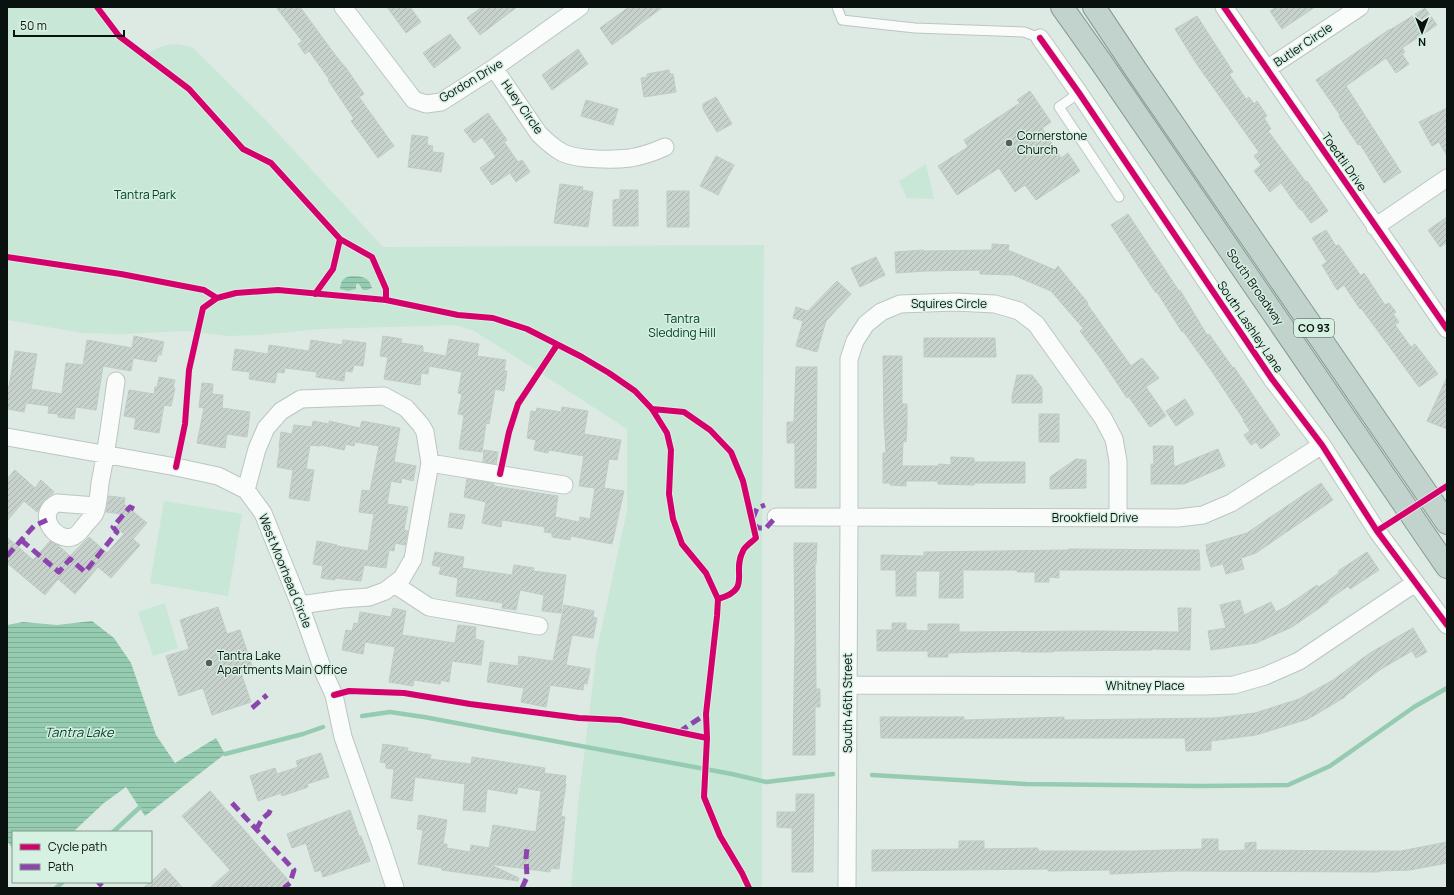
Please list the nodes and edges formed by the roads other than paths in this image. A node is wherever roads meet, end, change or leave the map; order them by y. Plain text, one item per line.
1 (343, 7) edge
2 (580, 7) edge
3 (837, 7) edge
4 (1062, 7) edge
5 (1094, 7) edge
6 (1224, 7) edge
7 (1360, 7) edge
8 (1040, 38) joint
9 (494, 68) junction
10 (1266, 69) junction
11 (1079, 93) junction
12 (665, 147) dead end
13 (1447, 178) edge
14 (1119, 198) dead end
15 (1375, 227) junction
16 (1447, 329) edge
17 (116, 381) dead end
18 (7, 437) edge
19 (1322, 445) junction
20 (106, 456) junction
21 (430, 463) junction
22 (564, 485) dead end
23 (246, 490) junction
24 (96, 506) dead end
25 (776, 517) dead end
26 (849, 517) junction
27 (1118, 518) junction
28 (1447, 523) edge
29 (1447, 567) edge
30 (1415, 583) junction
31 (394, 584) junction
32 (300, 605) junction
33 (1447, 625) edge
34 (539, 626) dead end
35 (848, 685) junction
36 (395, 888) edge
37 (847, 888) edge

1 - 9 street, Gordon Drive
2 - 9 street, Gordon Drive
3 - 8 lane
4 - 29 highway, South Broadway / CO 93
5 - 28 highway, South Broadway / CO 93
6 - 10 street, Toedtli Drive
7 - 10 street, Butler Circle
8 - 11 street, South Lashley Lane
9 - 12 street, Huey Circle
10 - 15 street, Toedtli Drive
11 - 14 lane
11 - 19 street, South Lashley Lane
13 - 15 street
15 - 16 street, Toedtli Drive
17 - 20 street
18 - 20 street, West Moorhead Circle
19 - 27 street, Brookfield Drive
19 - 30 street, South Lashley Lane
20 - 23 street, West Moorhead Circle
20 - 24 street
21 - 22 street
21 - 23 street
21 - 31 street
23 - 32 street, West Moorhead Circle
25 - 26 street, Brookfield Drive
26 - 27 street, Brookfield Drive
26 - 27 street, Squires Circle
26 - 35 street, South 46th Street
30 - 33 street, South Lashley Lane
30 - 35 street, Whitney Place
31 - 32 street
31 - 34 street
32 - 36 street, West Moorhead Circle
35 - 37 street, South 46th Street

